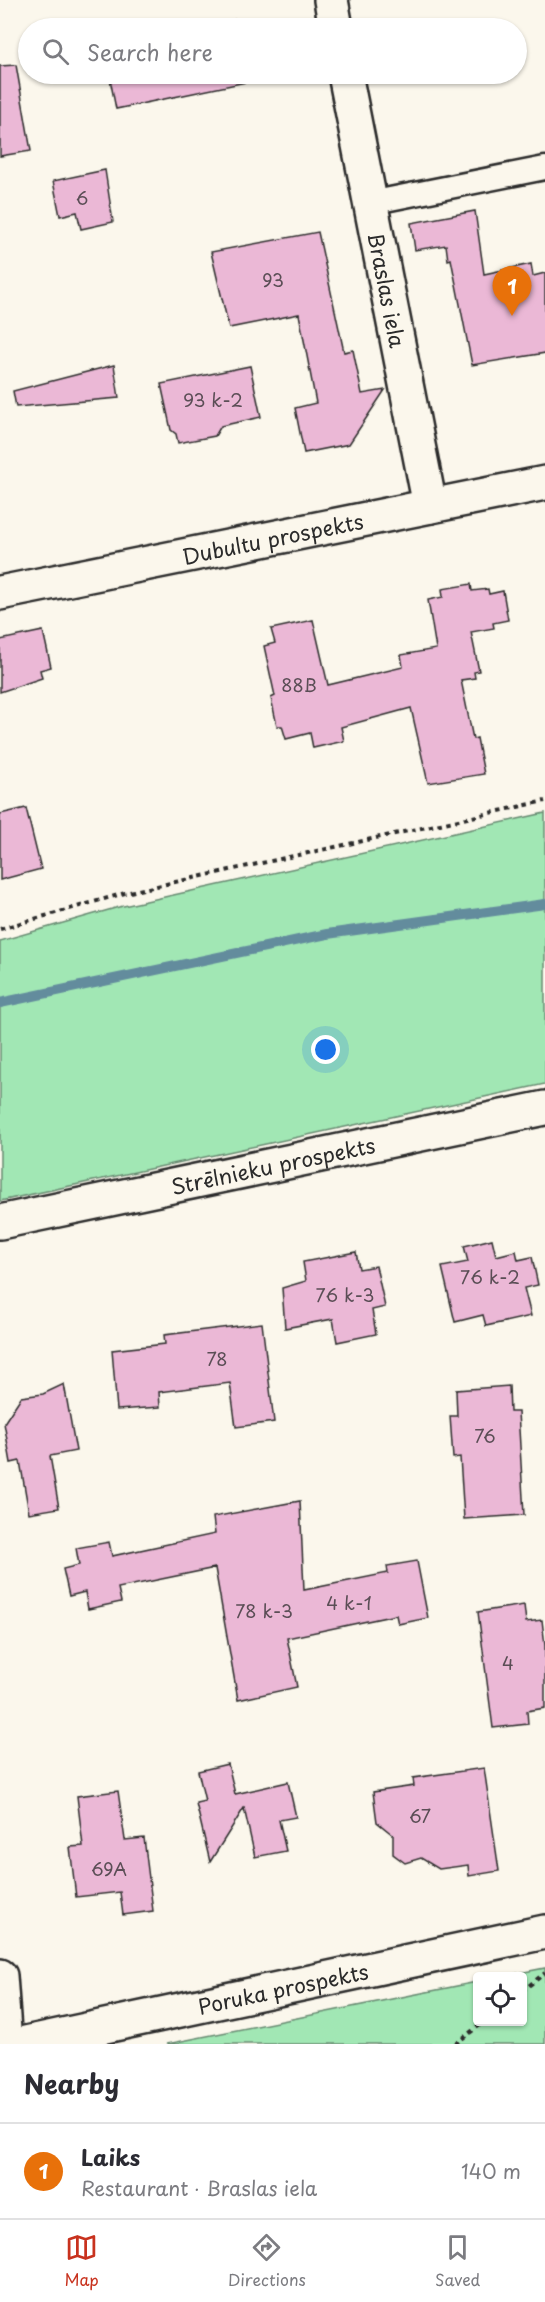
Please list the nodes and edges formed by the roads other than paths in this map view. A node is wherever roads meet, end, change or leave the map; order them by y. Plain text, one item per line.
1 (331, 0) edge
2 (334, 18) edge
3 (347, 84) edge
4 (545, 168) edge
5 (370, 203) junction
6 (545, 483) edge
7 (430, 506) junction
8 (0, 593) edge
9 (545, 1108) edge
10 (0, 1222) edge
11 (545, 1932) edge
12 (0, 1976) edge
13 (5, 2044) edge
14 (21, 2044) edge

1 - 2 main road
3 - 5 main road, Braslas iela
4 - 5 lane
5 - 7 main road, Braslas iela
6 - 7 main road, Dubultu prospekts
7 - 8 main road, Dubultu prospekts
9 - 10 main road, Strēlnieku prospekts
11 - 14 main road, Poruka prospekts
12 - 13 main road

